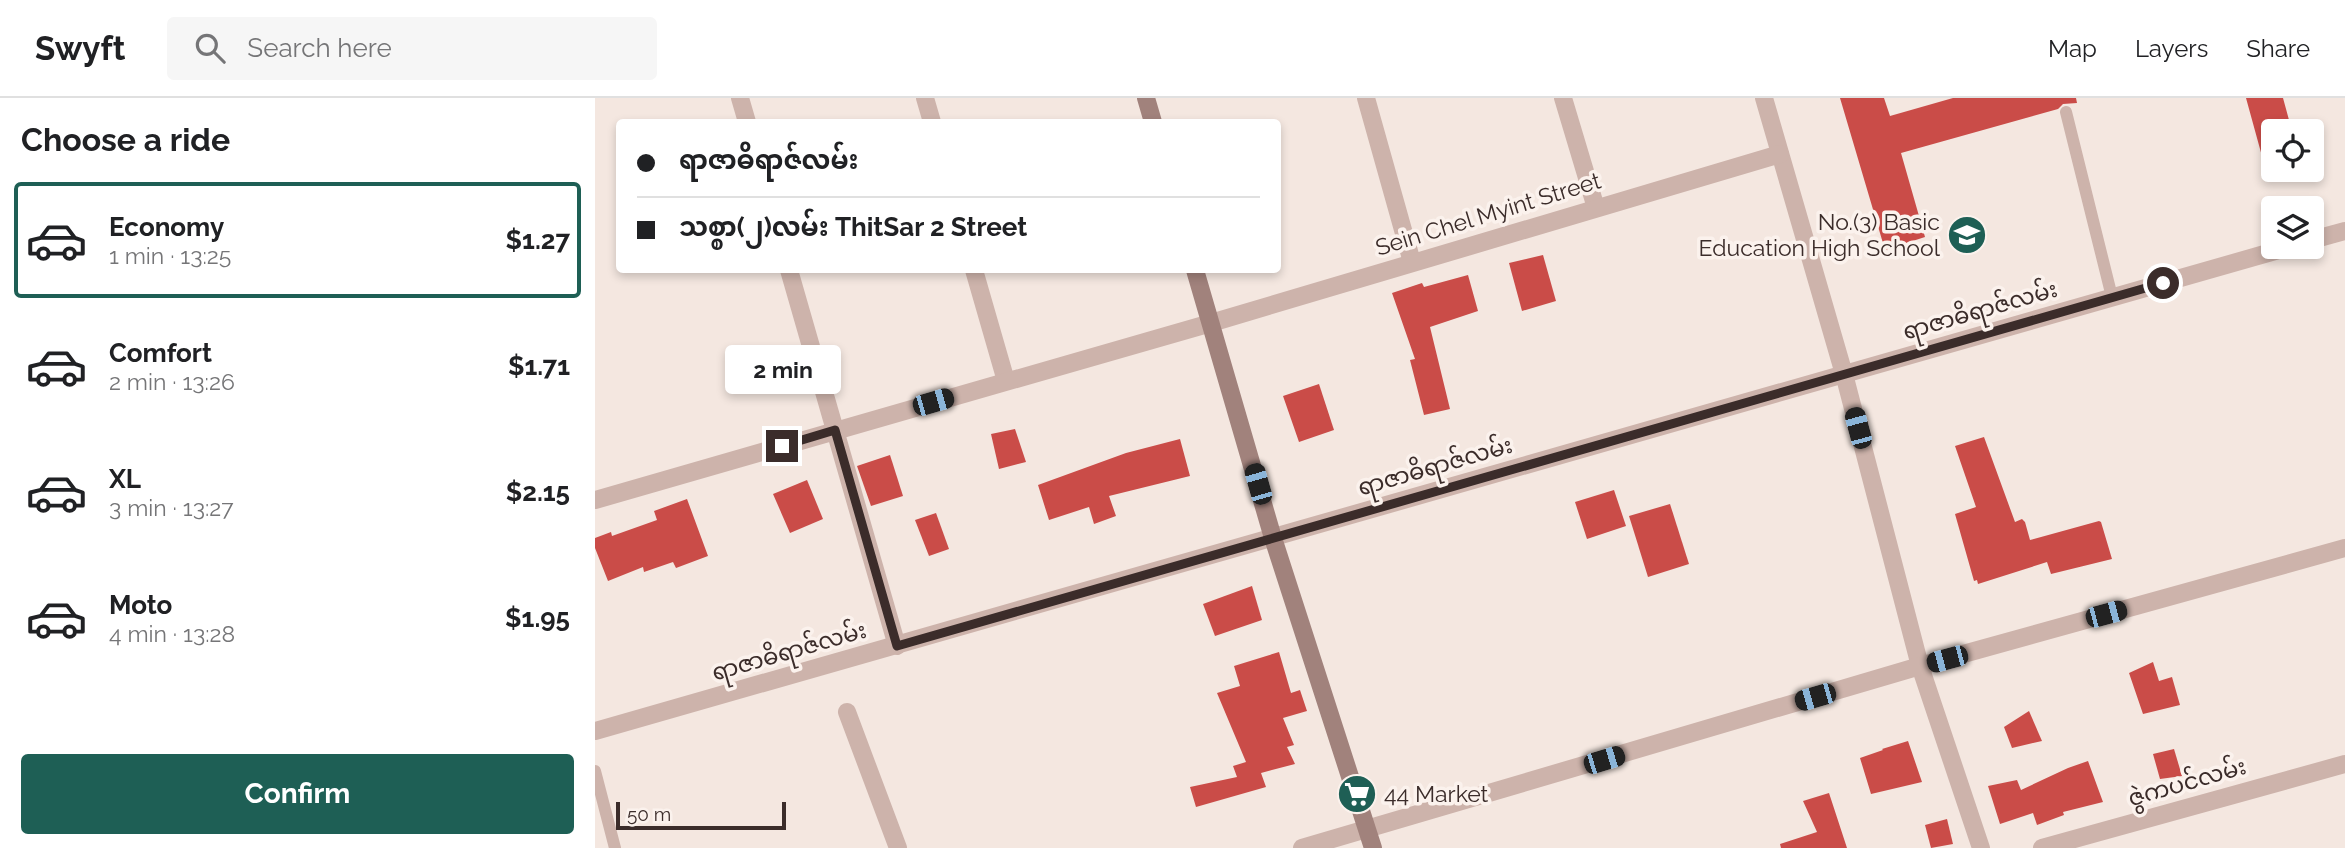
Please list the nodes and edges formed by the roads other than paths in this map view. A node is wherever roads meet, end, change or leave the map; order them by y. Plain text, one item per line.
1 (740, 98) edge
2 (925, 98) edge
3 (1146, 98) edge
4 (1366, 98) edge
5 (1563, 98) edge
6 (1764, 98) edge
7 (2066, 113) dead end
8 (746, 119) edge
9 (931, 119) edge
10 (1152, 119) edge
11 (1780, 153) junction
12 (1596, 208) junction
13 (2345, 231) edge
14 (2324, 237) edge
15 (2261, 255) edge
16 (1412, 262) junction
17 (790, 273) edge
18 (975, 273) edge
19 (1196, 273) edge
20 (2112, 297) junction
21 (1211, 323) junction
22 (1844, 374) junction
23 (1006, 381) junction
24 (835, 430) junction
25 (595, 500) edge
26 (1273, 538) junction
27 (2345, 548) edge
28 (897, 646) junction
29 (1920, 666) junction
30 (848, 712) dead end
31 (595, 732) edge
32 (2345, 764) edge
33 (595, 772) edge
34 (1367, 829) junction
35 (615, 848) edge
36 (898, 848) edge
37 (1302, 848) edge
38 (1373, 848) edge
39 (1981, 848) edge
40 (2042, 848) edge

1 - 8 street
2 - 9 street
3 - 10 main road
4 - 16 street
5 - 12 street
6 - 11 street
7 - 20 lane
11 - 12 street, Sein Chel Myint Street
11 - 22 street
12 - 16 street, Sein Chel Myint Street
13 - 14 street
15 - 20 street, ရာဇာဓိရာဇ်လမ်း
16 - 21 street, Sein Chel Myint Street
17 - 24 street
18 - 23 street
19 - 21 main road
20 - 22 street, ရာဇာဓိရာဇ်လမ်း
21 - 23 street, Sein Chel Myint Street
21 - 26 main road
22 - 26 street, ရာဇာဓိရာဇ်လမ်း
22 - 29 street
23 - 24 street, Sein Chel Myint Street
24 - 25 street, Sein Chel Myint Street
24 - 28 street
26 - 28 street, ရာဇာဓိရာဇ်လမ်း
26 - 34 main road
27 - 29 street
28 - 31 street, ရာဇာဓိရာဇ်လမ်း
29 - 34 street
29 - 39 street
30 - 36 street
32 - 40 street, ဇွဲကပင်လမ်း
33 - 35 lane
34 - 37 street
34 - 38 main road

